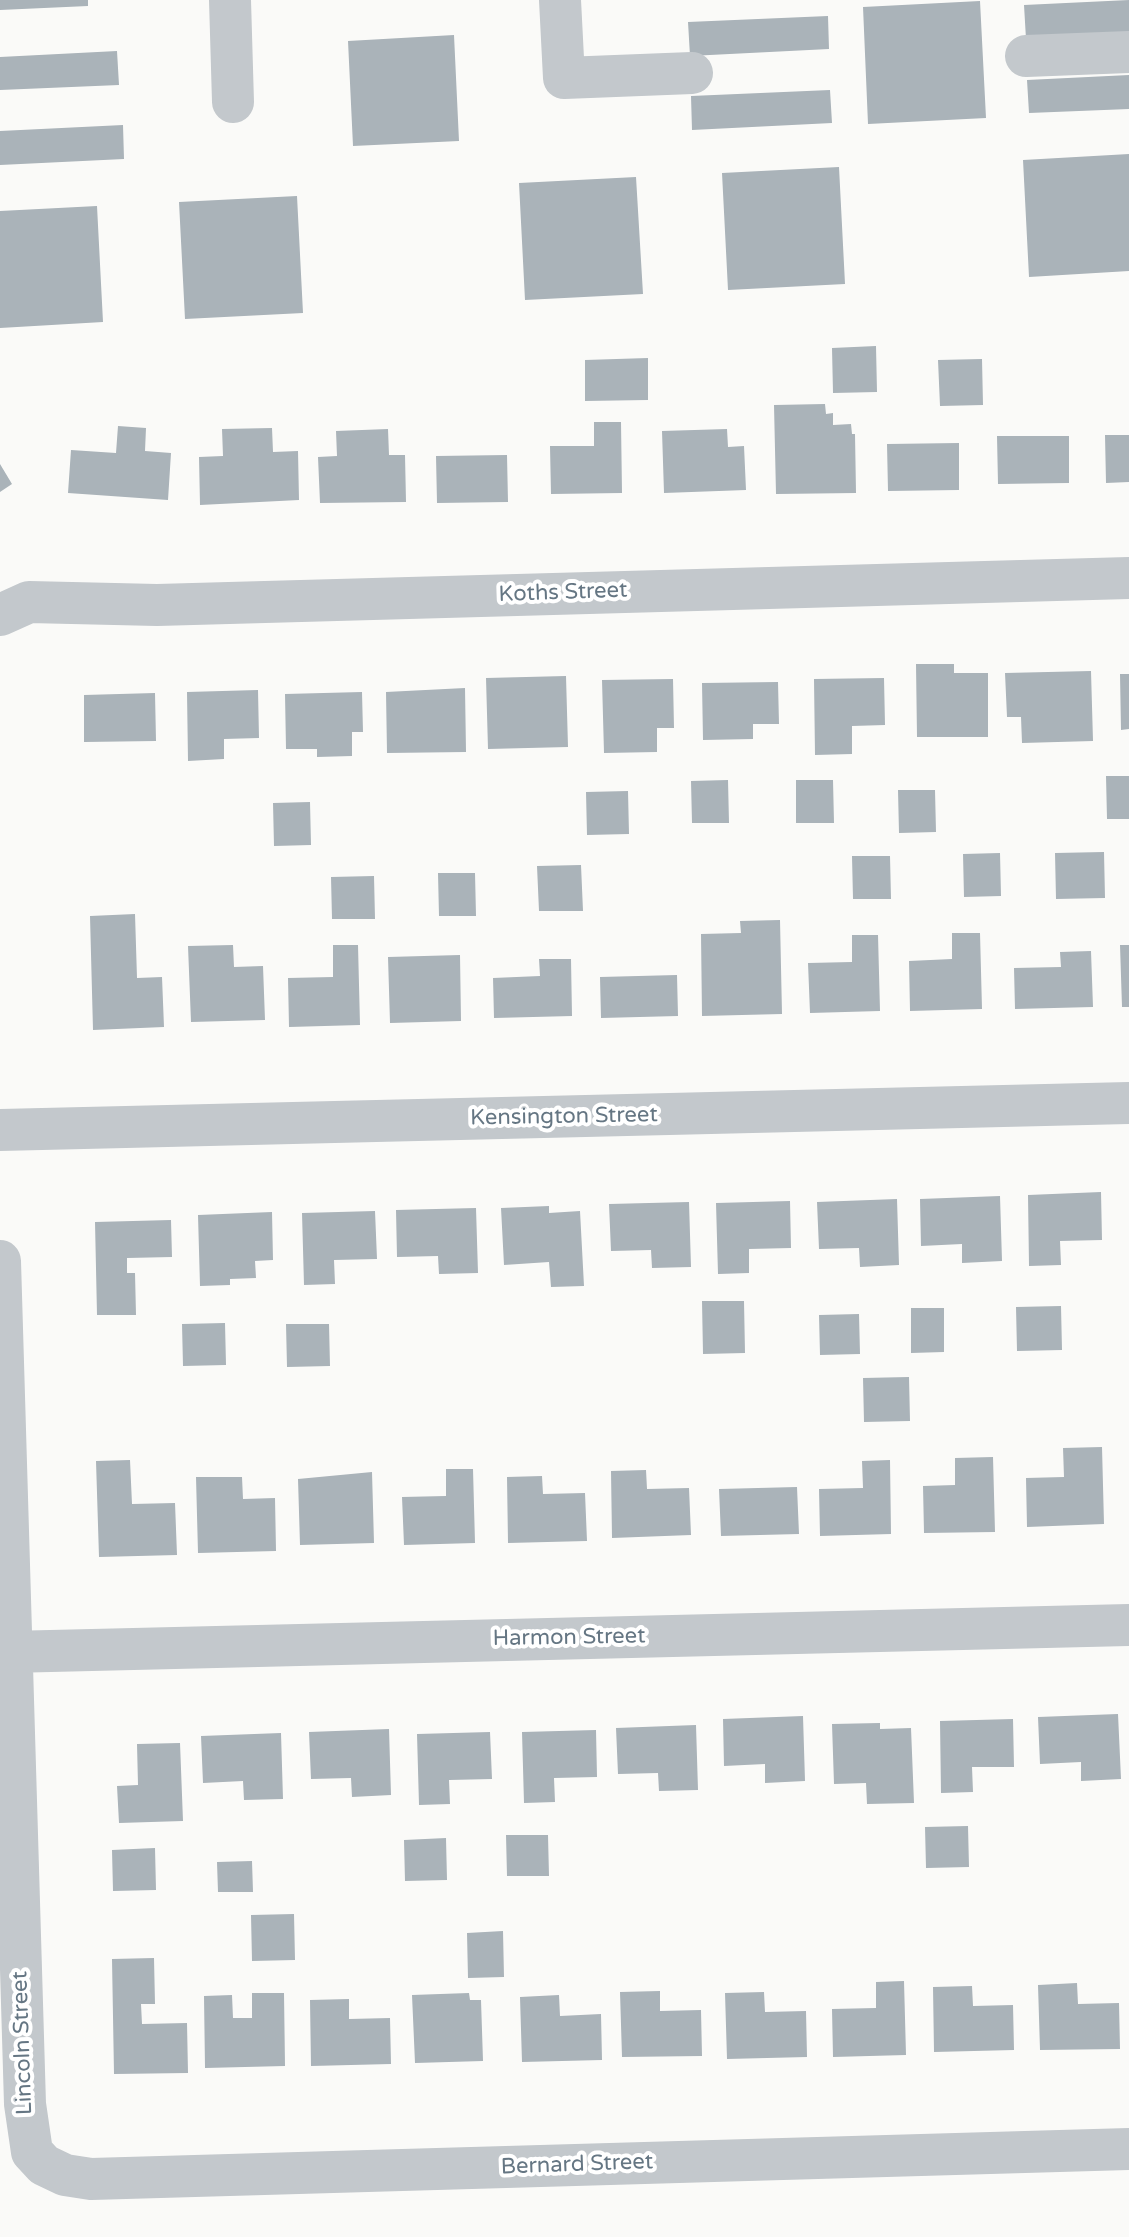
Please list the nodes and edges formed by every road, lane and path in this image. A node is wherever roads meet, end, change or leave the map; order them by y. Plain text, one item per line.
1 (230, 0) edge
2 (560, 0) edge
3 (1129, 52) edge
4 (1026, 56) dead end
5 (692, 73) dead end
6 (233, 102) dead end
7 (1129, 578) edge
8 (0, 615) edge
9 (1129, 1103) edge
10 (0, 1130) edge
11 (0, 1261) edge
12 (1129, 1625) edge
13 (9, 1652) junction
14 (1129, 2149) edge
15 (32, 2152) joint

1 - 6 street
2 - 5 street
3 - 4 street
7 - 8 street, Koths Street
9 - 10 street, Kensington Street
11 - 13 street, Lincoln Street
12 - 13 street, Harmon Street
13 - 15 street, Lincoln Street
14 - 15 street, Bernard Street

